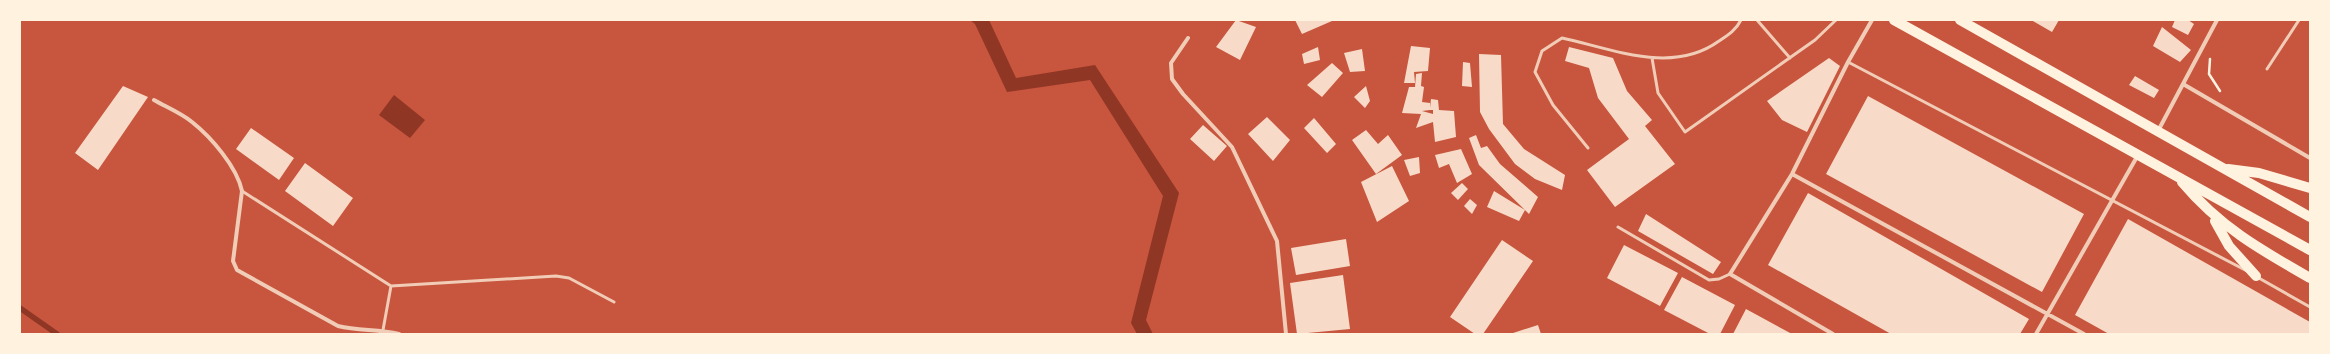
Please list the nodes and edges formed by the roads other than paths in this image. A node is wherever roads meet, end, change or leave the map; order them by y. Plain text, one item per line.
1 (1741, 20) edge
2 (1757, 20) edge
3 (1836, 20) edge
4 (1872, 20) edge
5 (1894, 20) edge
6 (1960, 20) edge
7 (2217, 20) edge
8 (2299, 20) edge
9 (1188, 38) dead end
10 (1652, 58) junction
11 (1790, 58) junction
12 (1848, 62) junction
13 (2267, 69) dead end
14 (2183, 84) junction
15 (154, 100) dead end
16 (2157, 132) junction
17 (1588, 148) dead end
18 (2138, 155) junction
19 (2310, 158) edge
20 (2222, 168) junction
21 (1792, 174) junction
22 (2178, 177) junction
23 (2310, 188) edge
24 (242, 191) junction
25 (2111, 200) junction
26 (2212, 214) junction
27 (2310, 217) edge
28 (1618, 227) dead end
29 (2310, 250) edge
30 (1730, 274) junction
31 (2256, 276) junction
32 (2310, 278) edge
33 (391, 286) junction
34 (614, 302) dead end
35 (2310, 307) edge
36 (2049, 314) junction
37 (383, 330) junction
38 (399, 334) edge
39 (1286, 334) edge
40 (1833, 334) edge
41 (2036, 334) edge
42 (2084, 334) edge

1 - 10 lane
2 - 11 lane
3 - 11 lane
4 - 12 street
5 - 18 main road
6 - 16 main road
7 - 14 street
8 - 13 lane
9 - 39 street
10 - 11 lane
10 - 17 lane
12 - 21 street
12 - 25 lane
14 - 16 street
14 - 19 street
15 - 24 street
16 - 20 main road
18 - 22 main road
18 - 25 street
20 - 23 main road
20 - 27 main road
21 - 30 street
21 - 36 street
22 - 26 main road
22 - 29 main road
24 - 33 lane
24 - 37 street
25 - 31 lane
25 - 36 street
26 - 31 main road
26 - 32 main road
28 - 30 lane
30 - 40 street
31 - 35 lane
33 - 34 lane
33 - 37 lane
36 - 41 street
36 - 42 street
37 - 38 street

